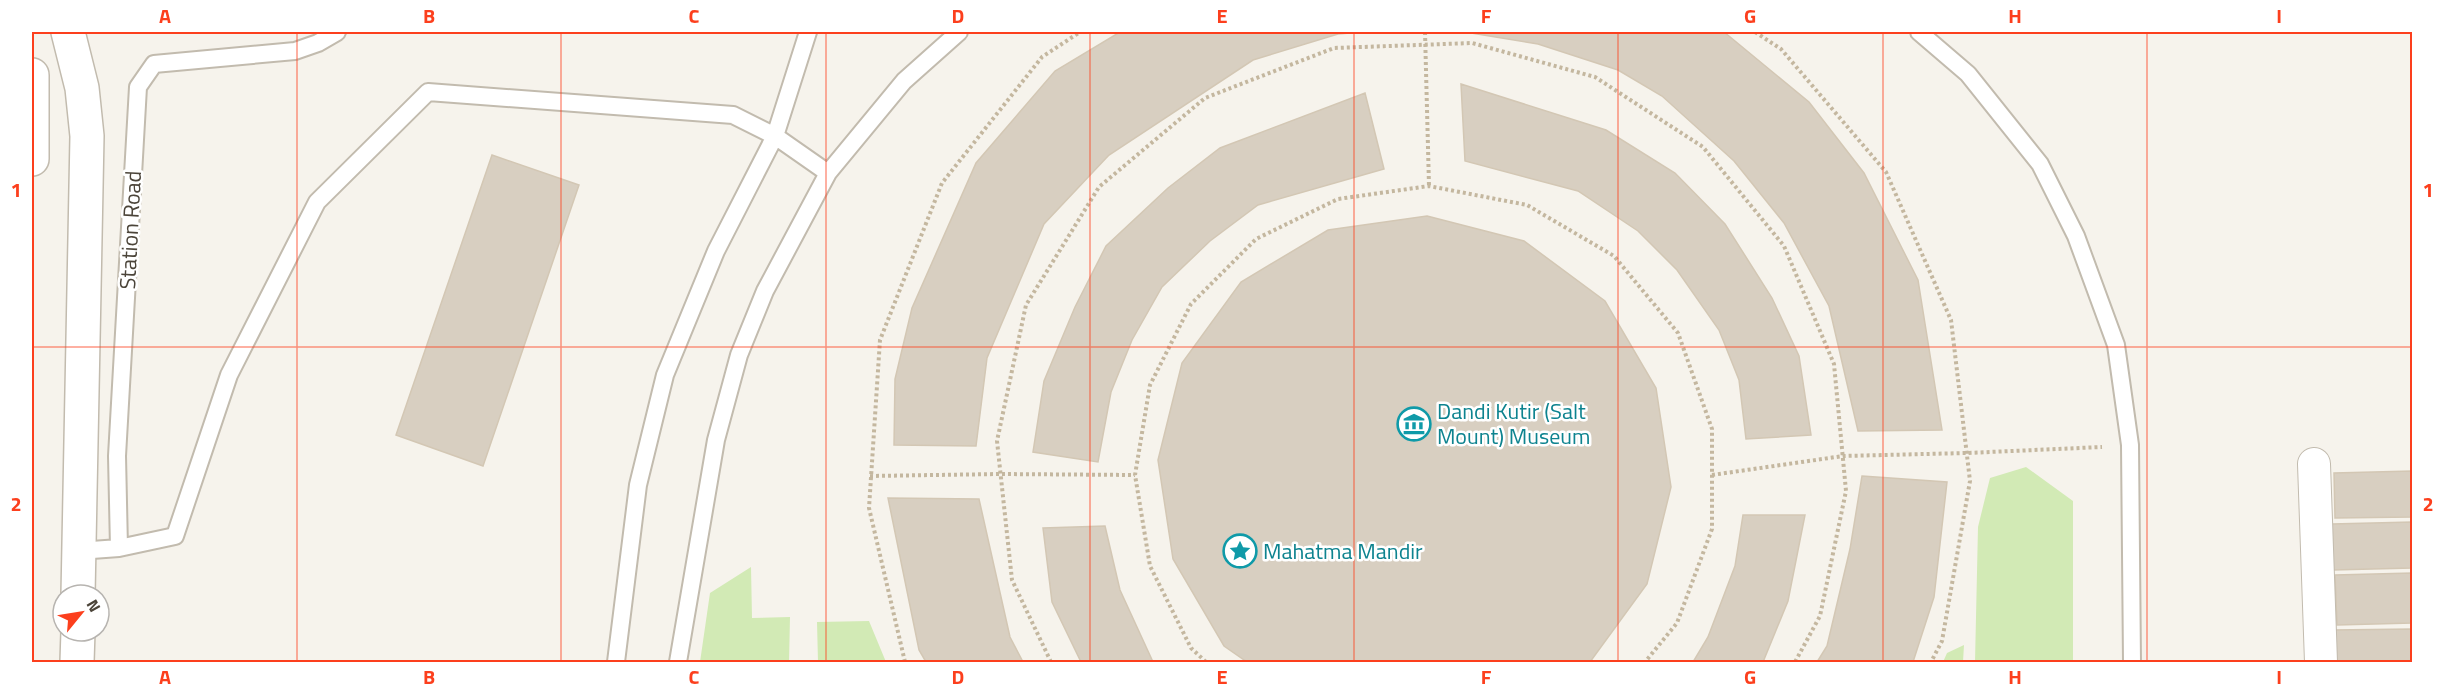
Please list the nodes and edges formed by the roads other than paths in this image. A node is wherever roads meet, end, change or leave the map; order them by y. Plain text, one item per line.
1 (68, 32) edge
2 (337, 32) edge
3 (808, 32) edge
4 (959, 32) edge
5 (1919, 32) edge
6 (32, 75) edge
7 (775, 136) junction
8 (32, 159) edge
9 (828, 172) junction
10 (2314, 465) dead end
11 (119, 548) junction
12 (78, 551) junction
13 (78, 583) edge
14 (78, 643) edge
15 (77, 663) edge
16 (616, 663) edge
17 (678, 663) edge
18 (2133, 663) edge
19 (2321, 663) edge

1 - 12 street
2 - 11 lane, Station Road
3 - 7 lane
4 - 9 lane
5 - 18 lane
6 - 8 street
7 - 9 lane
7 - 11 lane
7 - 16 lane
9 - 17 lane
10 - 19 street
11 - 12 lane
12 - 13 street
14 - 15 street

